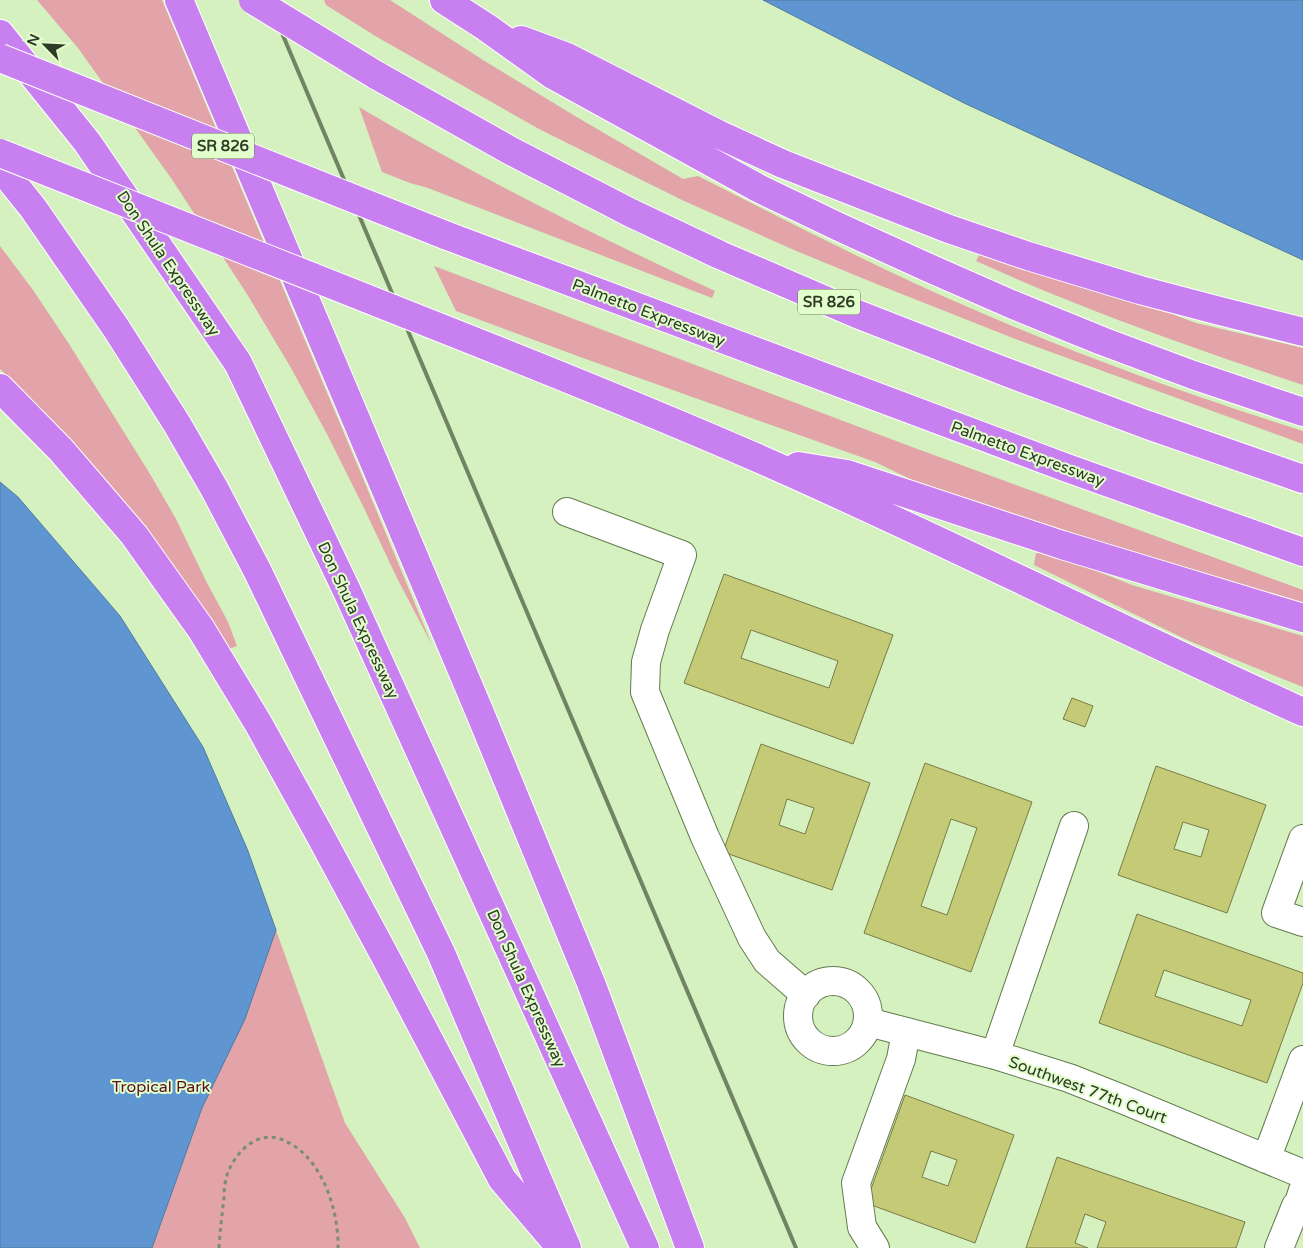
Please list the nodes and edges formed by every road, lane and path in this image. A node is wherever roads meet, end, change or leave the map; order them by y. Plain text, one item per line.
1 (179, 0) edge
2 (253, 0) edge
3 (444, 0) edge
4 (486, 27) junction
5 (0, 34) edge
6 (0, 58) edge
7 (0, 153) edge
8 (0, 167) edge
9 (1303, 332) edge
10 (0, 388) edge
11 (1303, 412) edge
12 (762, 460) junction
13 (1303, 479) edge
14 (567, 512) dead end
15 (1303, 552) edge
16 (1303, 618) edge
17 (1303, 712) edge
18 (1074, 826) dead end
19 (1303, 839) edge
20 (1303, 922) edge
21 (806, 995) junction
22 (868, 1022) junction
23 (906, 1032) junction
24 (995, 1055) junction
25 (1303, 1060) edge
26 (1266, 1159) junction
27 (1303, 1174) edge
28 (1303, 1190) edge
29 (219, 1248) edge
30 (338, 1248) edge
31 (561, 1248) edge
32 (567, 1248) edge
33 (645, 1248) edge
34 (690, 1248) edge
35 (875, 1248) edge
36 (1279, 1248) edge

1 - 34 highway
2 - 13 highway, SR 826, bridge
3 - 4 highway
4 - 9 highway
4 - 11 highway
5 - 33 highway, Don Shula Expressway
6 - 15 highway, Palmetto Expressway / SR 826, bridge
7 - 12 highway, bridge
8 - 32 highway
10 - 31 highway
12 - 16 highway
12 - 17 highway
14 - 21 street
18 - 24 street
19 - 20 street
21 - 22 street
21 - 22 street
22 - 23 street, Southwest 77th Court
23 - 24 street, Southwest 77th Court
23 - 35 street
24 - 26 street, Southwest 77th Court
25 - 26 street
26 - 27 street, Southwest 77th Court
28 - 36 street
29 - 30 path

